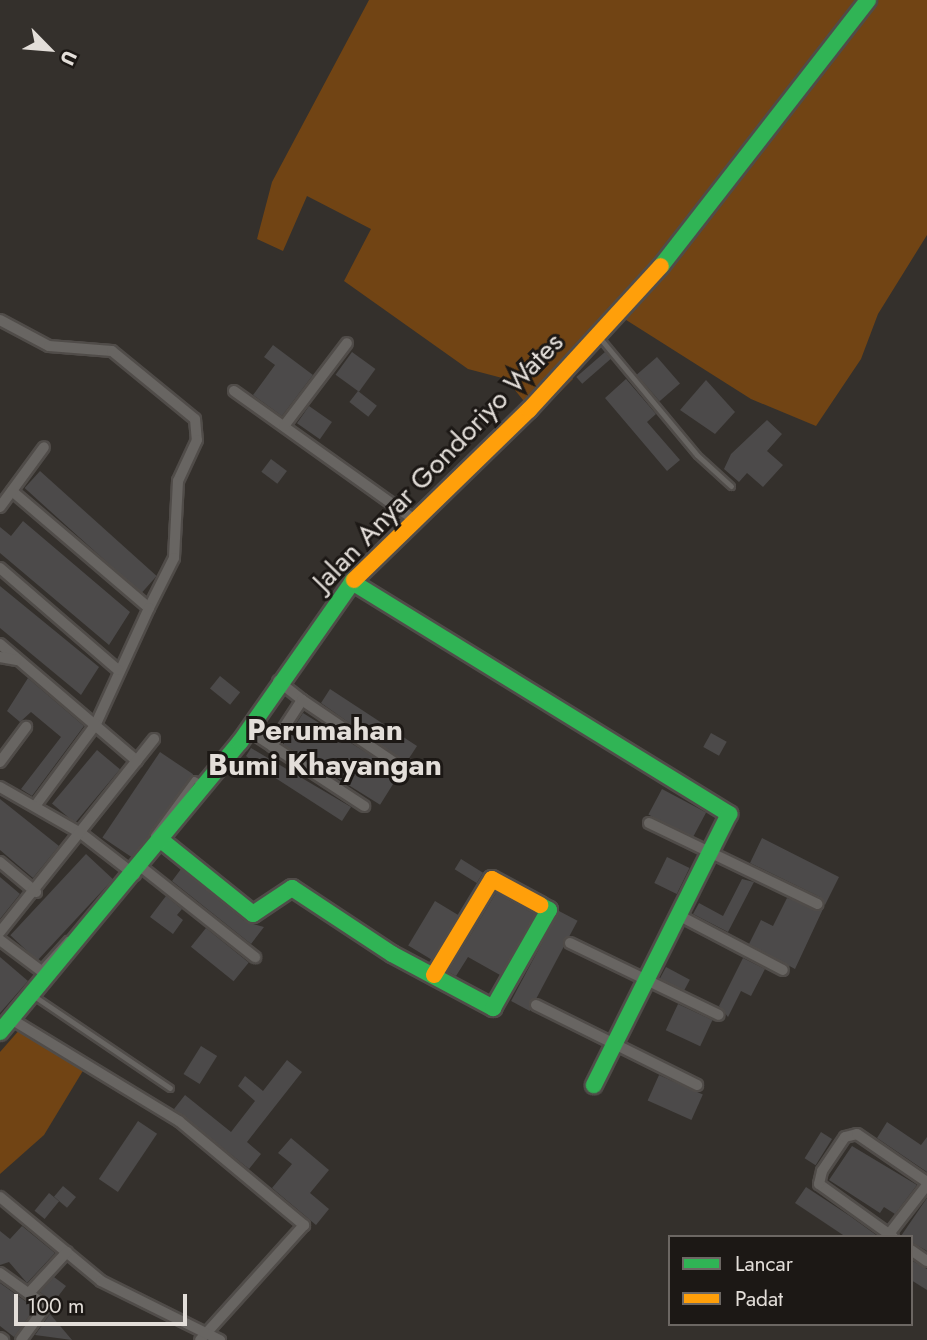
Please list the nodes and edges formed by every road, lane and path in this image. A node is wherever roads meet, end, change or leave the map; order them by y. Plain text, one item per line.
1 (869, 0) edge
2 (0, 320) edge
3 (597, 335) junction
4 (348, 342) dead end
5 (234, 391) dead end
6 (284, 426) junction
7 (44, 447) dead end
8 (731, 485) dead end
9 (12, 491) junction
10 (0, 508) edge
11 (416, 521) junction
12 (0, 568) edge
13 (352, 582) junction
14 (149, 608) junction
15 (0, 644) edge
16 (0, 657) edge
17 (17, 660) junction
18 (118, 670) junction
19 (278, 681) junction
20 (302, 700) junction
21 (96, 724) junction
22 (26, 727) dead end
23 (248, 730) junction
24 (154, 739) dead end
25 (272, 746) junction
26 (137, 761) junction
27 (0, 762) edge
28 (398, 765) dead end
29 (204, 786) junction
30 (0, 787) edge
31 (35, 806) junction
32 (364, 806) dead end
33 (649, 824) dead end
34 (82, 834) junction
35 (161, 840) junction
36 (713, 852) junction
37 (0, 862) edge
38 (134, 870) junction
39 (36, 892) junction
40 (817, 904) dead end
41 (680, 916) junction
42 (0, 932) edge
43 (0, 940) edge
44 (570, 943) dead end
45 (255, 957) dead end
46 (783, 970) dead end
47 (44, 972) junction
48 (434, 975) junction
49 (647, 980) junction
50 (32, 994) junction
51 (536, 1005) dead end
52 (719, 1015) dead end
53 (11, 1019) junction
54 (0, 1032) edge
55 (616, 1043) junction
56 (594, 1085) dead end
57 (697, 1085) dead end
58 (170, 1088) dead end
59 (927, 1183) edge
60 (0, 1196) edge
61 (891, 1235) edge
62 (67, 1252) junction
63 (0, 1273) edge
64 (29, 1293) junction
65 (205, 1337) edge
66 (21, 1340) edge
67 (220, 1340) edge

1 - 3 street, Jalan Anyar Gondoriyo Wates
2 - 14 street
3 - 8 lane
3 - 11 street, Jalan Anyar Gondoriyo Wates
4 - 6 street
5 - 6 street
6 - 11 street
7 - 9 street
9 - 10 street
9 - 14 street
11 - 13 street, Jalan Anyar Gondoriyo Wates
12 - 18 street
13 - 19 street, Jalan Anyar Gondoriyo Wates
13 - 36 street
14 - 18 street
15 - 17 street
16 - 17 street
17 - 21 street
18 - 21 street
19 - 20 street
19 - 23 street, Jalan Anyar Gondoriyo Wates
20 - 25 street
20 - 28 street
21 - 26 street
21 - 31 street
22 - 27 street
23 - 25 street
23 - 29 street, Jalan Anyar Gondoriyo Wates
24 - 26 street
25 - 32 street
26 - 34 street
29 - 35 street, Jalan Anyar Gondoriyo Wates
29 - 38 lane
30 - 31 street
31 - 34 street
33 - 36 street
34 - 38 street
34 - 39 street
35 - 38 street, Jalan Anyar Gondoriyo Wates
35 - 48 street
36 - 40 street
36 - 41 street
37 - 39 street
38 - 45 street
38 - 47 street, Jalan Anyar Gondoriyo Wates
39 - 42 street
41 - 46 street
41 - 49 street
43 - 47 street
44 - 49 street
47 - 50 street, Jalan Anyar Gondoriyo Wates
48 - 48 street
49 - 52 street
49 - 55 street
50 - 53 street, Jalan Anyar Gondoriyo Wates
50 - 58 lane
51 - 55 street
53 - 54 street, Jalan Anyar Gondoriyo Wates
53 - 65 street
55 - 56 street
55 - 57 street
59 - 61 street
59 - 61 street
60 - 62 street
62 - 64 street
62 - 65 street
63 - 64 street
64 - 66 street
65 - 67 street

